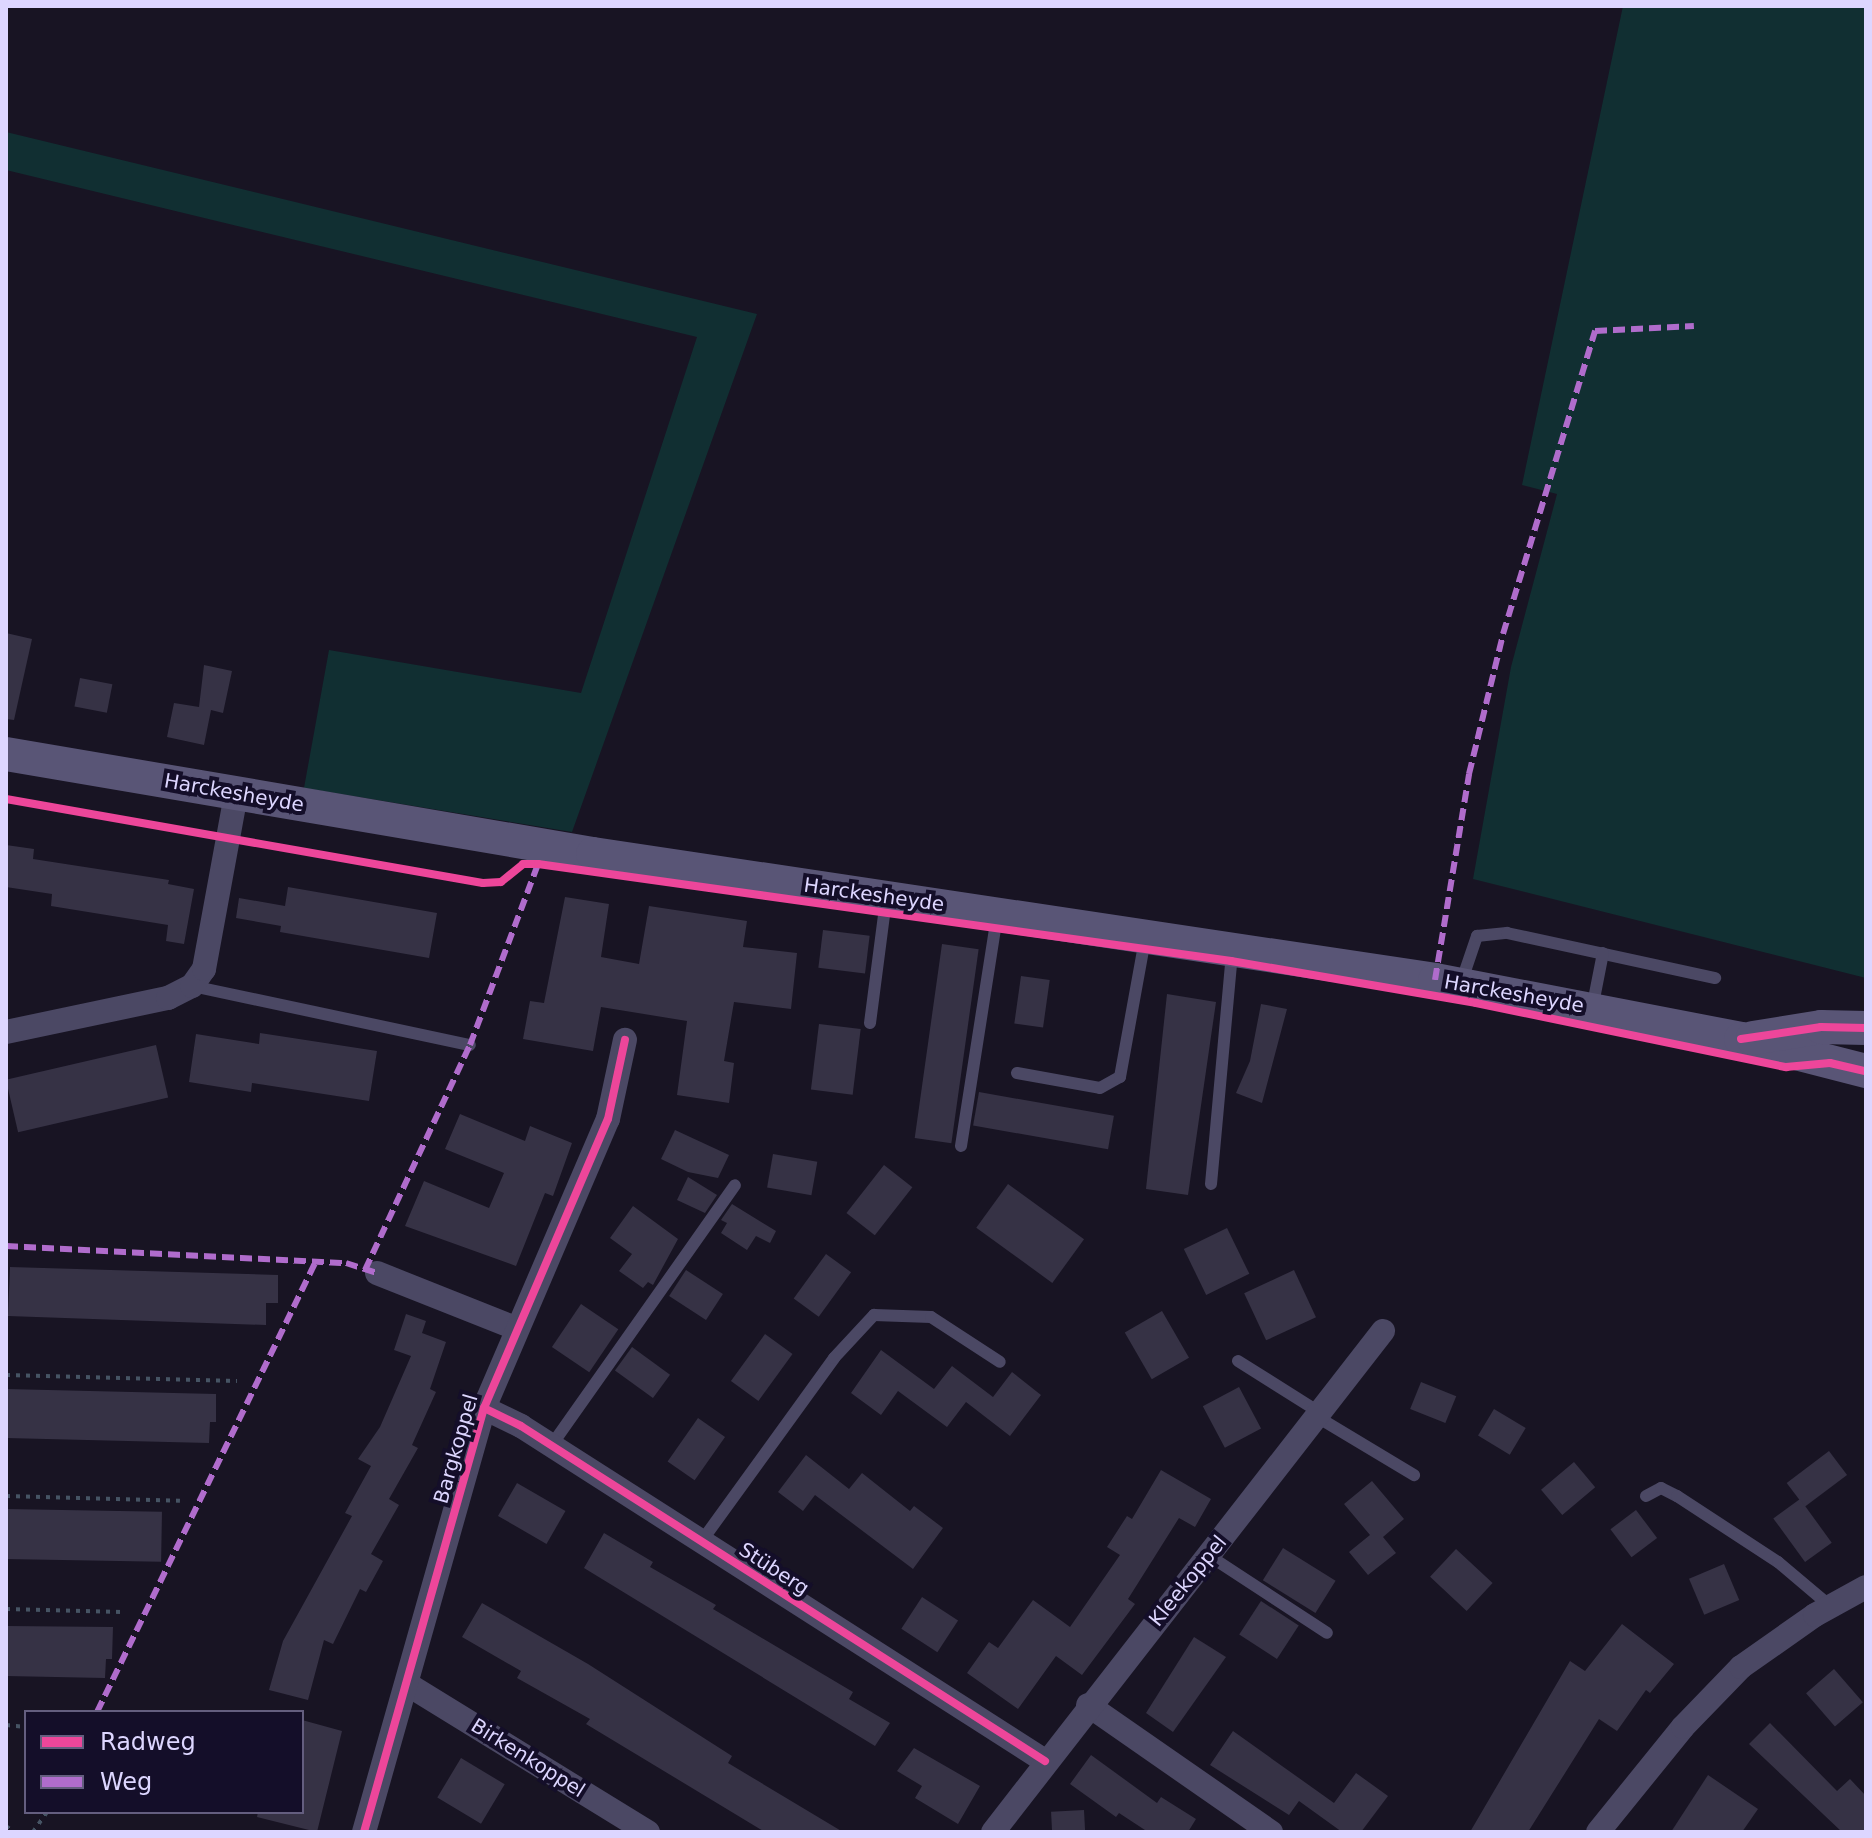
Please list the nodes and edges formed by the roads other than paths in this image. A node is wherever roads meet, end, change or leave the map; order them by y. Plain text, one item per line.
1 (6, 754) edge
2 (236, 794) junction
3 (886, 897) junction
4 (998, 913) junction
5 (1145, 936) junction
6 (1233, 949) junction
7 (1603, 953) junction
8 (1715, 978) dead end
9 (1460, 984) junction
10 (192, 986) junction
11 (1592, 1009) junction
12 (870, 1023) dead end
13 (1866, 1028) edge
14 (6, 1032) edge
15 (1741, 1039) junction
16 (625, 1040) dead end
17 (470, 1045) dead end
18 (1866, 1071) edge
19 (1017, 1073) dead end
20 (961, 1146) dead end
21 (1211, 1184) dead end
22 (735, 1185) dead end
23 (377, 1273) dead end
24 (515, 1328) junction
25 (1383, 1331) dead end
26 (1238, 1361) dead end
27 (1000, 1362) dead end
28 (484, 1408) junction
29 (1320, 1416) junction
30 (551, 1446) junction
31 (1414, 1475) dead end
32 (1646, 1496) dead end
33 (701, 1542) junction
34 (1208, 1555) junction
35 (1866, 1587) edge
36 (1830, 1606) junction
37 (1327, 1633) dead end
38 (407, 1684) junction
39 (1088, 1705) junction
40 (1045, 1761) junction
41 (364, 1832) edge
42 (648, 1832) edge
43 (993, 1832) edge
44 (1271, 1832) edge
45 (1598, 1832) edge

1 - 2 main road, Harckesheyde
2 - 3 main road, Harckesheyde
2 - 10 street
3 - 4 main road, Harckesheyde
3 - 12 lane
4 - 5 main road, Harckesheyde
4 - 20 lane
5 - 6 main road, Harckesheyde
5 - 19 lane
6 - 9 main road, Harckesheyde
6 - 21 lane
7 - 8 lane
7 - 9 lane
7 - 11 lane
9 - 11 main road, Harckesheyde
10 - 14 street
10 - 17 lane
11 - 15 main road, Harckesheyde
13 - 15 main road, Harckesheyde
15 - 18 main road, Harckesheyde
16 - 24 street, Bargkoppel
22 - 30 lane
23 - 24 street
24 - 28 street, Bargkoppel
25 - 29 street, Kleekoppel
26 - 29 lane
27 - 33 lane
28 - 30 street, Stüberg
28 - 38 street, Bargkoppel
29 - 31 lane
29 - 34 street, Kleekoppel
30 - 33 street, Stüberg
32 - 36 lane
33 - 40 street, Stüberg
34 - 37 lane
34 - 39 street, Kleekoppel
35 - 36 street
36 - 45 street
38 - 41 street, Bargkoppel
38 - 42 street, Birkenkoppel
39 - 40 street, Kleekoppel
39 - 44 street
40 - 43 street, Kleekoppel

